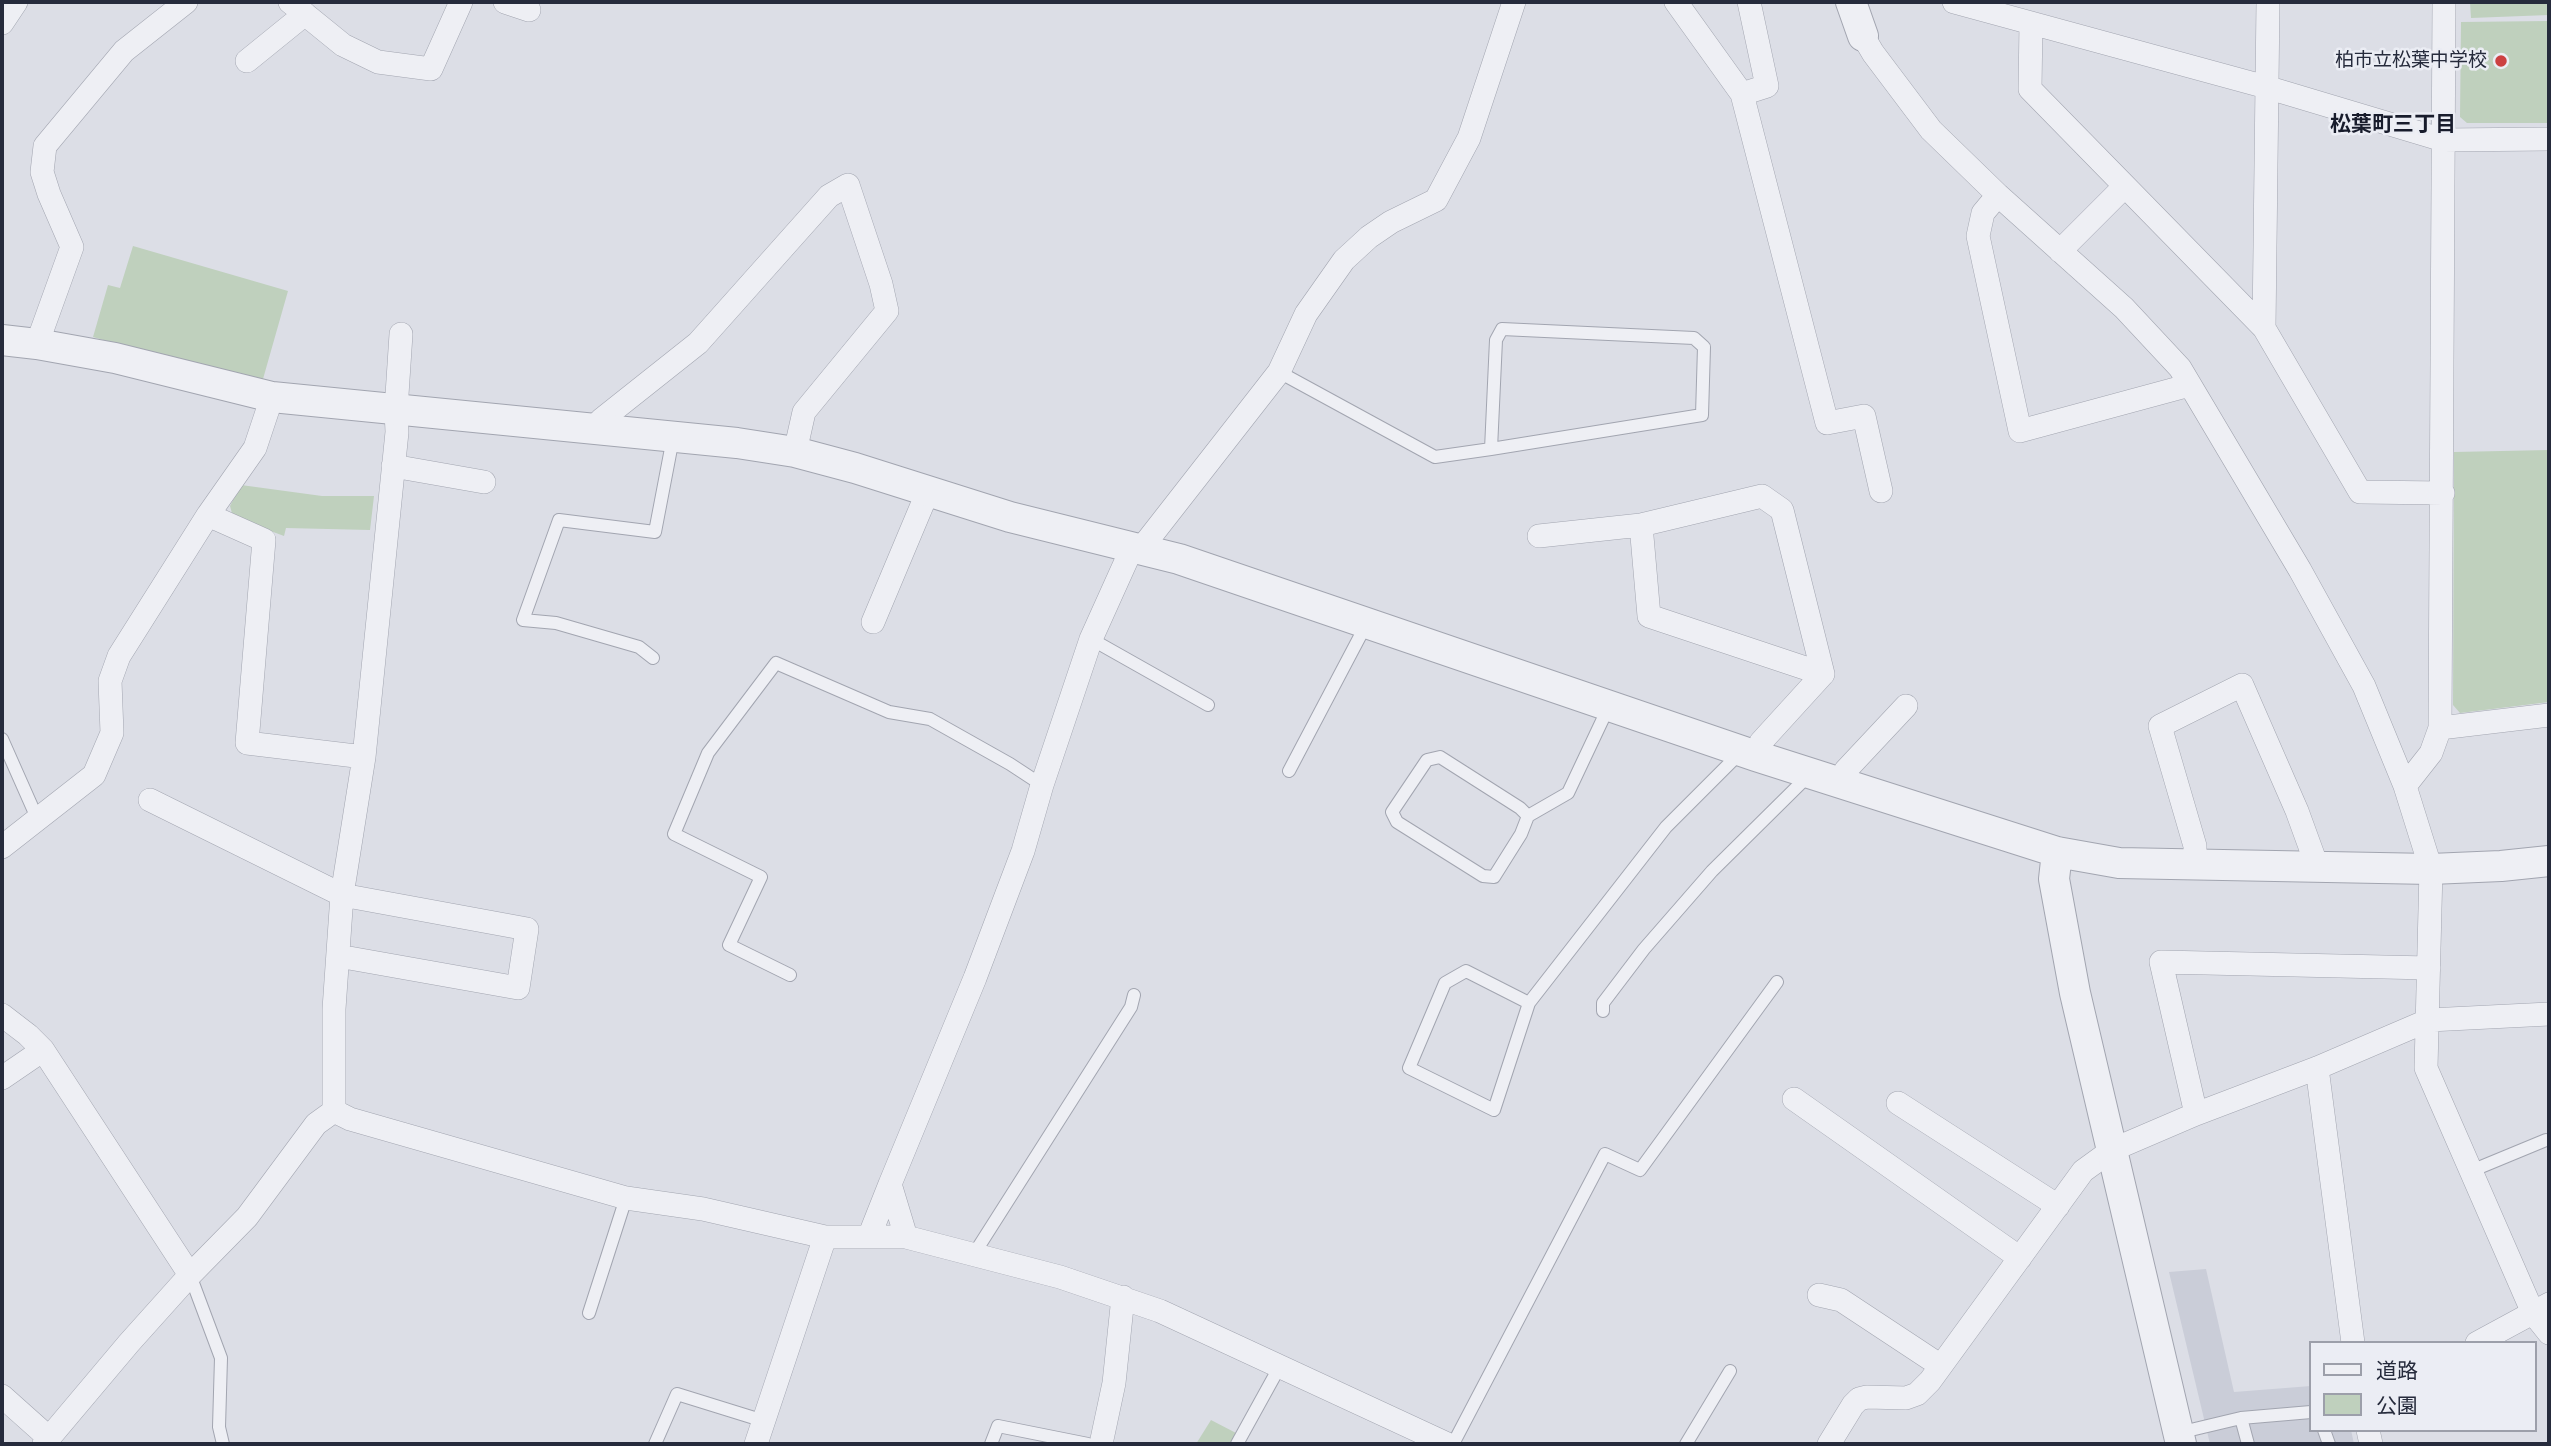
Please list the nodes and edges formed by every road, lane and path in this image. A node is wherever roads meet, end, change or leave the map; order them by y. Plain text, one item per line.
1 (16, 2) edge
2 (186, 2) edge
3 (461, 2) edge
4 (505, 2) edge
5 (1514, 2) edge
6 (1675, 2) edge
7 (1749, 2) edge
8 (1851, 2) edge
9 (1954, 2) edge
10 (2268, 2) edge
11 (2444, 2) edge
12 (298, 8) edge
13 (528, 10) dead end
14 (2, 23) edge
15 (2031, 23) junction
16 (1863, 36) joint
17 (247, 61) dead end
18 (2266, 87) junction
19 (1742, 94) junction
20 (2549, 139) edge
21 (2443, 140) junction
22 (2124, 187) junction
23 (1998, 195) junction
24 (2060, 251) junction
25 (2264, 328) junction
26 (401, 334) dead end
27 (2, 340) edge
28 (37, 344) junction
29 (1279, 372) junction
30 (2190, 385) junction
31 (272, 397) junction
32 (396, 410) junction
33 (598, 431) junction
34 (673, 438) junction
35 (1490, 449) junction
36 (795, 452) junction
37 (393, 466) junction
38 (484, 482) dead end
39 (928, 491) junction
40 (1881, 491) dead end
41 (2443, 493) junction
42 (208, 515) junction
43 (1641, 525) junction
44 (1539, 536) dead end
45 (1136, 549) junction
46 (873, 622) dead end
47 (1367, 623) junction
48 (1091, 639) junction
49 (653, 658) dead end
50 (1823, 674) junction
51 (1208, 705) dead end
52 (1609, 706) junction
53 (1906, 706) dead end
54 (2549, 715) edge
55 (2440, 728) junction
56 (2, 739) edge
57 (1746, 752) junction
58 (364, 757) junction
59 (1289, 771) dead end
60 (1807, 771) junction
61 (1840, 782) junction
62 (1042, 785) junction
63 (2405, 786) junction
64 (150, 800) dead end
65 (1528, 816) junction
66 (37, 818) junction
67 (2, 848) edge
68 (2057, 852) junction
69 (2549, 860) edge
70 (2195, 865) junction
71 (2314, 867) junction
72 (2431, 869) junction
73 (342, 895) junction
74 (338, 956) junction
75 (2430, 968) junction
76 (790, 975) dead end
77 (1777, 982) dead end
78 (1134, 995) dead end
79 (1530, 1003) junction
80 (1603, 1011) dead end
81 (2549, 1014) edge
82 (2, 1015) edge
83 (2429, 1020) junction
84 (43, 1049) junction
85 (2317, 1068) junction
86 (2, 1077) edge
87 (1794, 1100) dead end
88 (1898, 1103) dead end
89 (334, 1111) junction
90 (2196, 1114) junction
91 (2546, 1140) dead end
92 (2112, 1150) junction
93 (2472, 1171) junction
94 (890, 1184) junction
95 (626, 1198) junction
96 (2058, 1206) junction
97 (825, 1237) junction
98 (869, 1237) junction
99 (906, 1237) junction
100 (974, 1254) junction
101 (2020, 1258) junction
102 (190, 1275) junction
103 (1819, 1295) dead end
104 (1123, 1297) junction
105 (2541, 1308) edge
106 (589, 1313) dead end
107 (2549, 1333) edge
108 (2353, 1341) edge
109 (2481, 1341) edge
110 (1280, 1366) junction
111 (1941, 1366) junction
112 (1730, 1371) dead end
113 (2, 1396) edge
114 (2310, 1412) edge
115 (2241, 1418) junction
116 (764, 1421) junction
117 (2179, 1438) edge
118 (46, 1441) edge
119 (222, 1444) edge
120 (655, 1444) edge
121 (756, 1444) edge
122 (990, 1444) edge
123 (1088, 1444) edge
124 (1101, 1444) edge
125 (1237, 1444) edge
126 (1447, 1444) edge
127 (1453, 1444) edge
128 (1686, 1444) edge
129 (1829, 1444) edge
130 (2248, 1444) edge

1 - 14 street
2 - 28 street
3 - 12 street
4 - 13 street
5 - 29 street
6 - 19 street
7 - 19 street
8 - 16 street
9 - 15 street
10 - 18 street
11 - 21 street
12 - 17 street
15 - 18 street
15 - 22 street
16 - 23 street
18 - 21 street
18 - 25 street
19 - 40 street
20 - 21 street
21 - 41 street
22 - 24 street
22 - 25 street
23 - 24 street
23 - 30 street
24 - 30 street
25 - 41 street
26 - 32 street
27 - 28 street
28 - 31 street
29 - 35 lane
29 - 45 street
30 - 63 street
31 - 32 street
31 - 42 street
32 - 33 street
32 - 37 street
33 - 34 street
33 - 36 street
34 - 36 street
34 - 49 lane
35 - 35 lane
36 - 39 street
37 - 38 street
37 - 58 street
39 - 45 street
39 - 46 street
41 - 55 street
42 - 58 street
42 - 66 street
43 - 44 street
43 - 50 street
43 - 50 street
45 - 47 street
45 - 48 street
47 - 52 street
47 - 59 lane
48 - 51 lane
48 - 62 street
50 - 57 street
52 - 57 street
52 - 65 lane
53 - 61 street
54 - 55 street
55 - 63 street
56 - 66 lane
57 - 60 street
57 - 79 lane
58 - 73 street
60 - 61 street
60 - 80 lane
61 - 68 street
62 - 76 lane
62 - 94 street
63 - 72 street
64 - 73 street
65 - 65 lane
66 - 67 street
68 - 70 street
68 - 92 street
69 - 72 street
70 - 71 street
70 - 71 street
71 - 72 street
72 - 75 street
73 - 74 street
73 - 74 street
74 - 89 street
75 - 83 street
75 - 90 street
77 - 127 lane
78 - 100 lane
79 - 79 lane
81 - 83 street
82 - 84 street
83 - 85 street
83 - 93 street
84 - 86 street
84 - 102 street
85 - 90 street
85 - 108 street
87 - 101 street
88 - 96 street
89 - 95 street
89 - 102 street
90 - 92 street
91 - 93 lane
92 - 96 street
92 - 117 street
93 - 105 street
94 - 98 street
94 - 99 street
95 - 97 street
95 - 106 lane
96 - 101 street
97 - 98 street
97 - 116 street
98 - 99 street
99 - 100 street
100 - 104 street
101 - 111 street
102 - 118 street
102 - 119 lane
103 - 111 street
104 - 110 street
104 - 124 street
105 - 107 street
105 - 109 street
110 - 125 lane
110 - 126 street
111 - 129 street
112 - 128 lane
113 - 118 street
114 - 115 lane
115 - 117 lane
115 - 130 lane
116 - 120 lane
116 - 121 street
122 - 123 lane

